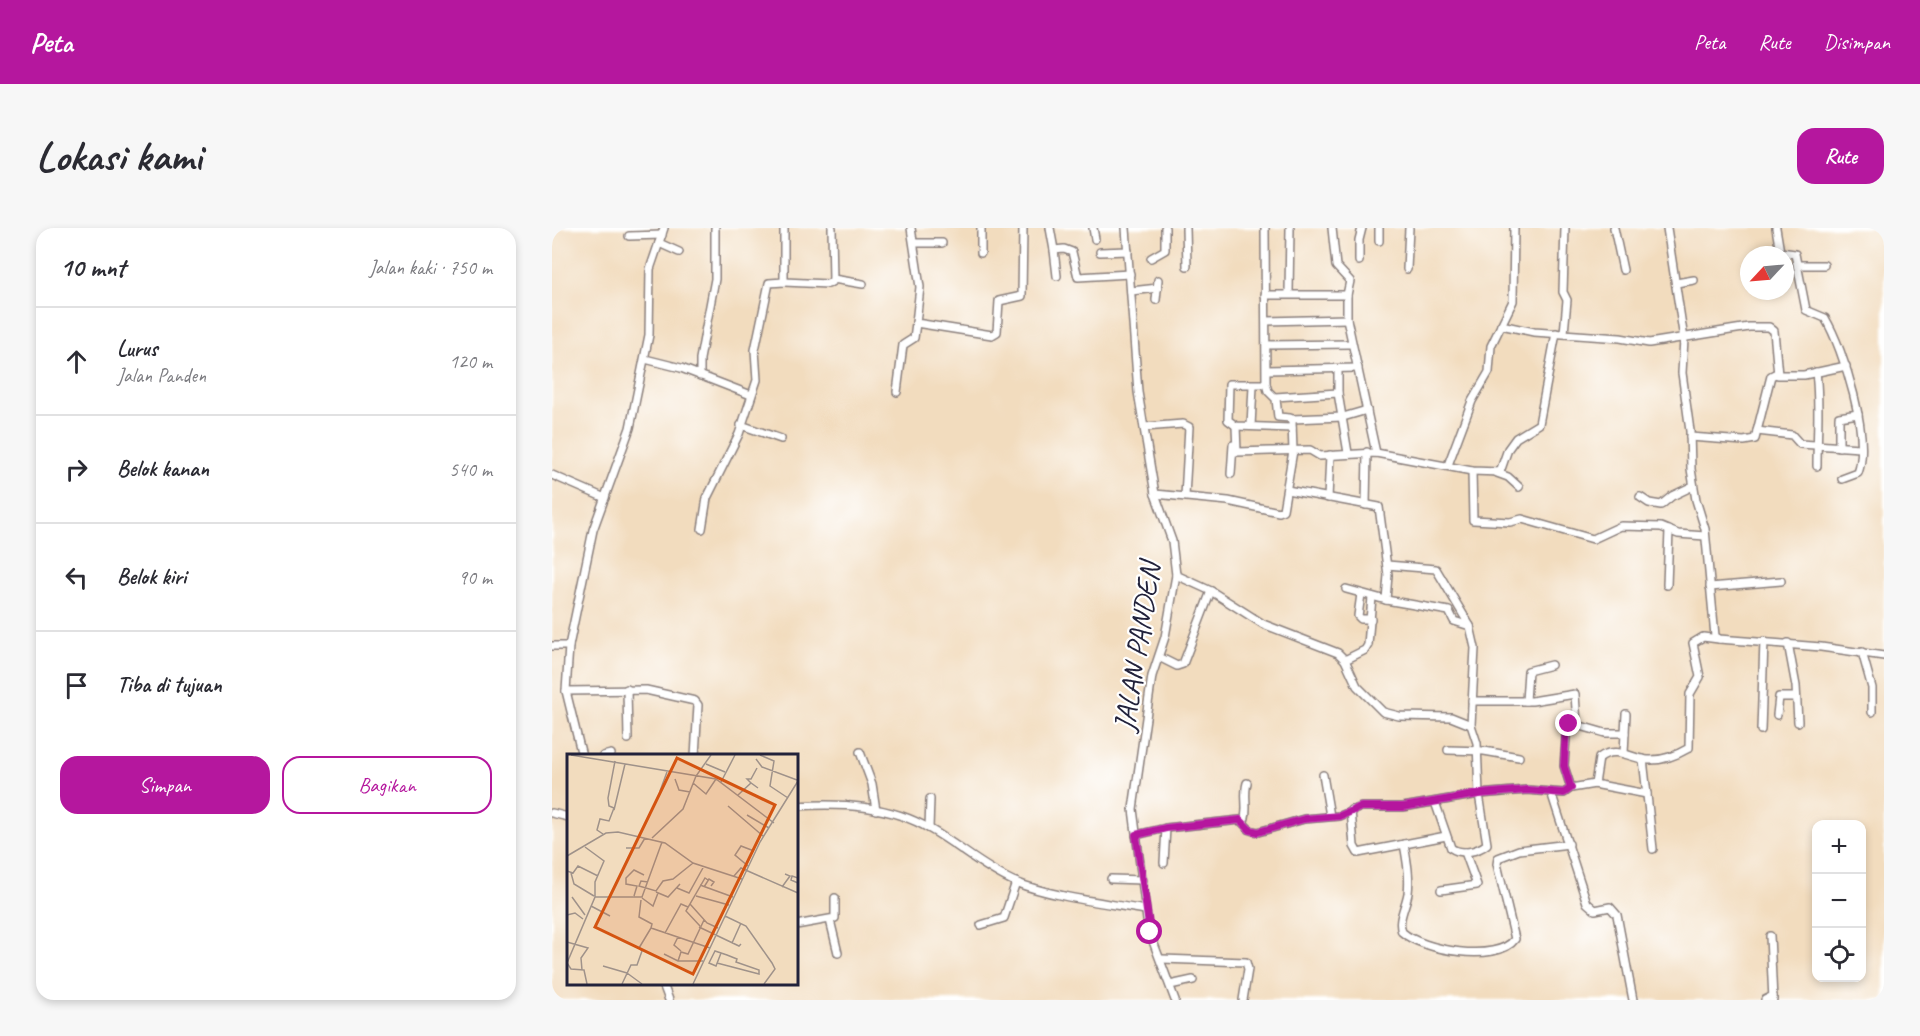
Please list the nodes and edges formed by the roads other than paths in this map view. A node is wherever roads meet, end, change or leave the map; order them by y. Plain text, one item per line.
1 (715, 228) edge
2 (784, 228) edge
3 (832, 228) edge
4 (911, 228) edge
5 (981, 228) edge
6 (1023, 228) edge
7 (1050, 228) edge
8 (1093, 228) edge
9 (1126, 228) edge
10 (1165, 228) edge
11 (1186, 228) edge
12 (1265, 228) edge
13 (1290, 228) edge
14 (1332, 228) edge
15 (1362, 228) edge
16 (1379, 228) edge
17 (1409, 228) edge
18 (1514, 228) edge
19 (1564, 228) edge
20 (1614, 228) edge
21 (1667, 228) edge
22 (1776, 228) edge
23 (663, 231) edge
24 (629, 236) dead end
25 (1095, 239) dead end
26 (1379, 241) dead end
27 (659, 243) junction
28 (914, 243) junction
29 (942, 243) dead end
30 (1054, 250) junction
31 (1128, 251) junction
32 (679, 252) dead end
33 (1100, 252) dead end
34 (981, 253) dead end
35 (1151, 258) dead end
36 (1359, 261) dead end
37 (1798, 265) junction
38 (1187, 266) dead end
39 (1824, 266) dead end
40 (1407, 268) dead end
41 (1623, 270) dead end
42 (1130, 274) junction
43 (1057, 276) dead end
44 (833, 279) junction
45 (1694, 280) dead end
46 (784, 282) junction
47 (1677, 283) junction
48 (863, 284) dead end
49 (1131, 291) junction
50 (1289, 293) junction
51 (1265, 295) junction
52 (1347, 295) junction
53 (1156, 300) dead end
54 (1347, 319) junction
55 (1266, 321) junction
56 (916, 323) junction
57 (1501, 325) junction
58 (1560, 333) junction
59 (1684, 339) junction
60 (1351, 344) junction
61 (1267, 345) junction
62 (645, 359) junction
63 (1846, 366) junction
64 (1358, 368) junction
65 (1268, 370) junction
66 (1338, 370) junction
67 (1816, 372) junction
68 (1777, 373) junction
69 (700, 376) junction
70 (1266, 384) junction
71 (1252, 386) junction
72 (897, 392) dead end
73 (1338, 393) junction
74 (751, 395) junction
75 (1275, 397) junction
76 (1367, 410) junction
77 (1858, 414) junction
78 (1343, 417) junction
79 (1292, 419) junction
80 (741, 425) junction
81 (1236, 426) junction
82 (1251, 426) junction
83 (1144, 427) junction
84 (1292, 428) junction
85 (1757, 431) junction
86 (1690, 437) junction
87 (781, 438) dead end
88 (1235, 440) junction
89 (1817, 446) junction
90 (1839, 447) junction
91 (1860, 448) junction
92 (1293, 451) junction
93 (1367, 452) junction
94 (1348, 453) junction
95 (1376, 453) junction
96 (1330, 455) junction
97 (1448, 465) junction
98 (1817, 466) dead end
99 (1472, 471) junction
100 (1497, 473) junction
101 (1231, 474) dead end
102 (552, 475) edge
103 (1842, 479) dead end
104 (1693, 486) junction
105 (1519, 487) dead end
106 (1287, 490) junction
107 (1155, 494) junction
108 (1185, 496) junction
109 (1640, 497) dead end
110 (605, 498) junction
111 (1328, 498) junction
112 (1366, 505) junction
113 (702, 529) dead end
114 (1669, 530) junction
115 (1705, 536) junction
116 (1387, 565) junction
117 (1176, 575) junction
118 (1781, 581) dead end
119 (1667, 585) dead end
120 (1710, 587) junction
121 (1346, 590) dead end
122 (1211, 591) junction
123 (1361, 594) junction
124 (1372, 597) junction
125 (1386, 600) junction
126 (1371, 619) junction
127 (1470, 626) junction
128 (1719, 639) junction
129 (1764, 641) junction
130 (1788, 644) junction
131 (552, 646) edge
132 (569, 646) junction
133 (1862, 652) junction
134 (1884, 656) edge
135 (1159, 657) junction
136 (1345, 660) junction
137 (1551, 664) dead end
138 (627, 689) junction
139 (566, 692) junction
140 (1796, 697) junction
141 (1472, 701) junction
142 (1526, 701) junction
143 (1872, 712) dead end
144 (1626, 714) dead end
145 (1777, 715) dead end
146 (1798, 722) dead end
147 (1470, 724) junction
148 (1577, 725) junction
149 (1761, 730) dead end
150 (1625, 734) junction
151 (628, 739) dead end
152 (1448, 750) dead end
153 (1478, 751) junction
154 (860, 753) dead end
155 (1624, 753) junction
156 (582, 754) edge
157 (696, 754) edge
158 (1519, 757) dead end
159 (1643, 759) junction
160 (1323, 776) dead end
161 (1247, 783) dead end
162 (1594, 784) junction
163 (1571, 788) junction
164 (1551, 792) junction
165 (1479, 794) junction
166 (1647, 794) junction
167 (930, 800) dead end
168 (1435, 802) junction
169 (798, 806) edge
170 (876, 810) junction
171 (1352, 810) junction
172 (552, 813) edge
173 (1330, 816) junction
174 (567, 817) edge
175 (1244, 821) junction
176 (929, 828) junction
177 (1166, 828) junction
178 (1136, 835) junction
179 (1446, 836) junction
180 (1404, 844) junction
181 (1569, 844) junction
182 (1653, 849) dead end
183 (1465, 852) junction
184 (1164, 863) dead end
185 (1111, 879) dead end
186 (1143, 880) junction
187 (1016, 882) junction
188 (1441, 890) dead end
189 (835, 898) dead end
190 (1145, 910) junction
191 (830, 920) junction
192 (798, 925) edge
193 (981, 925) dead end
194 (1770, 936) dead end
195 (838, 953) dead end
196 (1162, 959) junction
197 (1193, 980) dead end
198 (663, 985) edge
199 (1170, 985) junction
200 (1773, 998) edge
201 (669, 1000) edge
202 (1174, 1000) edge
203 (1243, 1000) edge
204 (1633, 1000) edge
205 (1765, 1000) edge

1 - 69 street
2 - 46 street
3 - 44 street
4 - 28 street
5 - 34 street
6 - 56 street
7 - 30 street
8 - 25 street
9 - 31 street, JALAN PANDEN
10 - 35 street
11 - 38 street
12 - 51 street
13 - 50 street
14 - 52 street
15 - 36 street
16 - 26 street
17 - 40 street
18 - 57 street
19 - 58 street
20 - 41 street
21 - 47 street
22 - 37 street
23 - 24 street
23 - 27 street
27 - 32 street
27 - 62 street
28 - 29 street
28 - 56 street
30 - 42 street
30 - 43 street
31 - 33 street
31 - 42 street, JALAN PANDEN
37 - 39 street
37 - 63 street
42 - 49 street, JALAN PANDEN
44 - 46 street
44 - 48 street
45 - 47 street
46 - 74 street
47 - 59 street
49 - 53 street
49 - 83 street, JALAN PANDEN
50 - 51 street
50 - 52 street
51 - 55 street
52 - 54 street
54 - 55 street
54 - 60 street
55 - 61 street
56 - 72 street
57 - 58 street
57 - 97 street
58 - 59 street
58 - 100 street
59 - 68 street
59 - 86 street
60 - 61 street
60 - 64 street
61 - 65 street
62 - 69 street
62 - 110 street
63 - 67 street
63 - 77 street
64 - 66 street
64 - 76 street
65 - 66 street
65 - 70 street
66 - 73 street
67 - 68 street
67 - 89 street
68 - 85 street
69 - 74 street
70 - 71 street
70 - 75 street
71 - 81 street
71 - 82 street
73 - 75 street
73 - 78 street
74 - 80 street
75 - 79 street
76 - 78 street
76 - 95 street
77 - 90 street
77 - 91 street
78 - 79 street
78 - 94 street
79 - 84 street
80 - 87 street
80 - 113 street
81 - 82 street
81 - 88 street
82 - 84 street
83 - 107 street, JALAN PANDEN
83 - 108 street
84 - 92 street
85 - 86 street
85 - 89 street
86 - 104 street
88 - 92 street
88 - 101 street
89 - 90 street
89 - 98 street
90 - 91 street
91 - 103 street
92 - 96 street
92 - 106 street
93 - 94 street
93 - 95 street
93 - 112 street
94 - 96 street
95 - 97 street
96 - 111 street
97 - 99 street
99 - 100 street
99 - 114 street
100 - 105 street
102 - 110 street
104 - 109 street
104 - 115 street
106 - 108 street
106 - 111 street
107 - 108 street
107 - 117 street, JALAN PANDEN
110 - 132 street
111 - 112 street
112 - 116 street
114 - 115 street
114 - 119 street
115 - 120 street
116 - 125 street
116 - 127 street
117 - 122 street
117 - 135 street, JALAN PANDEN
118 - 120 street
120 - 128 street
121 - 123 street
122 - 135 street
122 - 136 street
123 - 124 street
123 - 126 street
124 - 125 street
124 - 126 street
125 - 127 street
126 - 136 street
127 - 141 street
128 - 129 street
128 - 159 street
129 - 130 street
129 - 149 street
130 - 133 street
130 - 140 street
131 - 132 street
132 - 139 street
133 - 134 street
133 - 143 street
135 - 178 street, JALAN PANDEN
136 - 147 street
137 - 142 street
138 - 139 street
138 - 151 street
138 - 157 street
139 - 156 street
140 - 145 street
140 - 146 street
141 - 142 street
141 - 147 street
142 - 148 street
144 - 150 street
147 - 153 street
148 - 150 street
148 - 163 street
150 - 155 street
152 - 153 street
153 - 158 street
153 - 165 street
154 - 170 street
155 - 159 street
155 - 162 street
159 - 166 street
160 - 173 street
161 - 175 street
162 - 163 street
162 - 166 street
163 - 164 street
164 - 165 street
164 - 181 street
165 - 168 street
165 - 183 street
166 - 182 street
167 - 176 street
168 - 171 street
168 - 179 street
169 - 170 street
170 - 176 street
171 - 173 street
171 - 180 street
172 - 174 street
173 - 175 street
175 - 177 street
176 - 187 street
177 - 178 street
177 - 184 street
178 - 186 street, JALAN PANDEN
179 - 180 street
179 - 183 street
180 - 181 street
181 - 204 street
183 - 188 street
185 - 186 street
186 - 190 street, JALAN PANDEN
187 - 190 street
187 - 193 street
189 - 191 street
190 - 196 street, JALAN PANDEN
191 - 192 street
191 - 195 street
194 - 200 street
196 - 199 street, JALAN PANDEN
196 - 203 street
197 - 199 street
198 - 201 street
199 - 202 street, JALAN PANDEN
200 - 205 street

